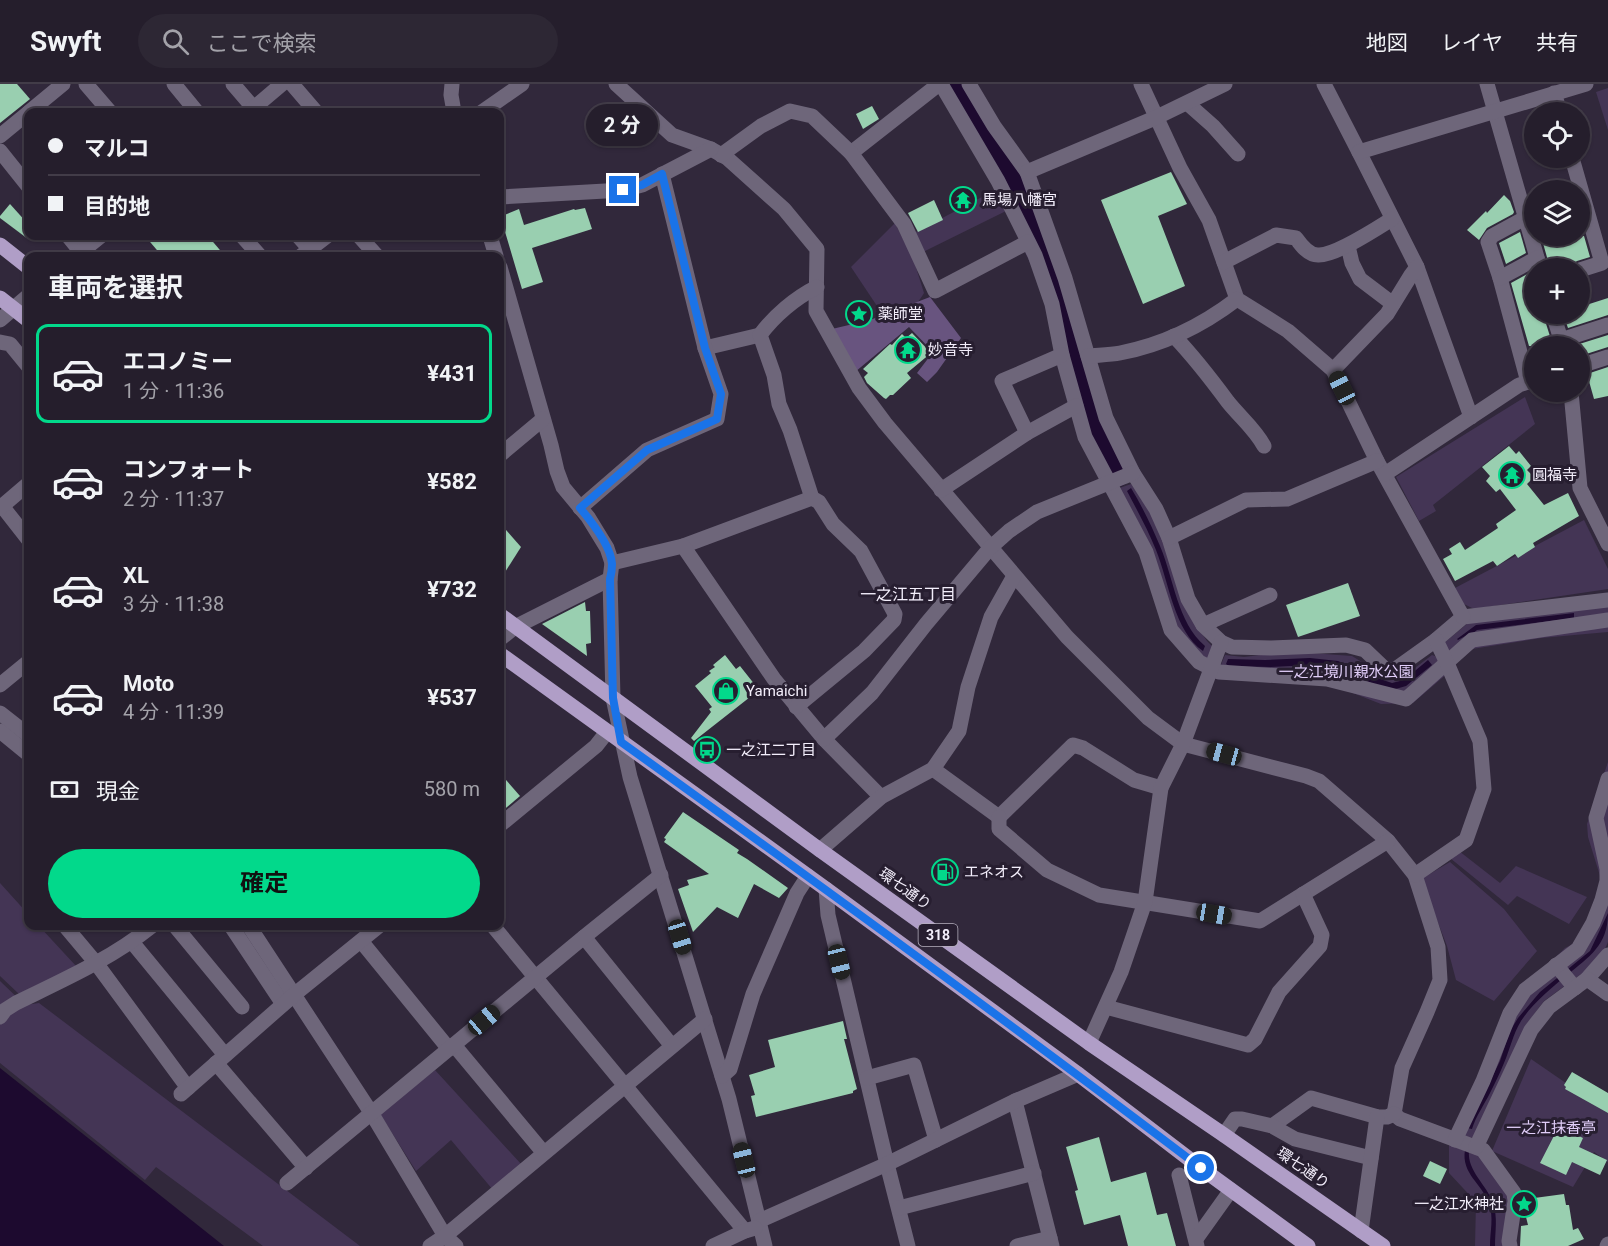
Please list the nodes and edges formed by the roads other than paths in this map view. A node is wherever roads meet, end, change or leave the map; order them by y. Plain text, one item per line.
1 (63, 84) edge
2 (86, 84) edge
3 (174, 84) edge
4 (233, 84) edge
5 (282, 84) edge
6 (292, 84) edge
7 (452, 84) edge
8 (522, 84) edge
9 (940, 84) edge
10 (969, 84) edge
11 (1140, 84) edge
12 (1225, 84) edge
13 (1324, 84) edge
14 (1487, 84) edge
15 (1586, 84) edge
16 (625, 87) edge
17 (1554, 93) junction
18 (1557, 102) edge
19 (1187, 103) junction
20 (35, 108) edge
21 (107, 108) edge
22 (194, 108) edge
23 (251, 108) edge
24 (256, 108) edge
25 (312, 108) edge
26 (453, 108) edge
27 (488, 108) edge
28 (1495, 111) junction
29 (24, 117) edge
30 (1155, 118) junction
31 (0, 136) edge
32 (0, 151) edge
33 (716, 152) junction
34 (1359, 152) junction
35 (851, 153) junction
36 (1238, 154) dead end
37 (1027, 172) junction
38 (662, 174) junction
39 (24, 181) edge
40 (504, 196) edge
41 (1524, 207) edge
42 (1392, 219) junction
43 (1524, 225) edge
44 (1590, 231) edge
45 (96, 240) edge
46 (246, 240) edge
47 (323, 240) edge
48 (362, 240) edge
49 (1028, 242) junction
50 (1348, 246) junction
51 (0, 247) edge
52 (81, 252) edge
53 (256, 252) edge
54 (311, 252) edge
55 (373, 252) edge
56 (1224, 262) junction
57 (24, 265) edge
58 (1417, 267) junction
59 (1590, 267) edge
60 (1524, 269) edge
61 (1500, 278) junction
62 (504, 284) edge
63 (816, 287) junction
64 (0, 299) edge
65 (1237, 299) junction
66 (24, 300) edge
67 (1393, 304) junction
68 (14, 309) junction
69 (24, 317) edge
70 (0, 320) edge
71 (1608, 325) edge
72 (760, 335) junction
73 (1174, 336) junction
74 (1580, 336) edge
75 (0, 342) edge
76 (705, 348) junction
77 (1062, 355) junction
78 (1088, 356) junction
79 (1608, 357) edge
80 (1524, 358) edge
81 (24, 361) edge
82 (1590, 363) edge
83 (1333, 370) junction
84 (1524, 383) edge
85 (1572, 402) edge
86 (1076, 406) junction
87 (1471, 417) junction
88 (543, 419) junction
89 (1027, 433) junction
90 (1264, 446) dead end
91 (504, 452) edge
92 (1381, 467) junction
93 (1133, 473) junction
94 (1108, 482) junction
95 (24, 487) edge
96 (941, 490) junction
97 (812, 498) junction
98 (1, 507) edge
99 (580, 508) junction
100 (24, 534) edge
101 (1168, 538) junction
102 (1608, 544) edge
103 (683, 546) junction
104 (990, 548) junction
105 (612, 563) junction
106 (1014, 576) junction
107 (610, 579) junction
108 (1270, 595) dead end
109 (1608, 600) edge
110 (1463, 617) junction
111 (504, 618) edge
112 (1608, 620) edge
113 (1203, 626) junction
114 (515, 627) junction
115 (504, 636) edge
116 (1441, 652) junction
117 (504, 657) edge
118 (1216, 660) junction
119 (24, 665) edge
120 (0, 685) edge
121 (613, 698) junction
122 (796, 706) junction
123 (0, 713) edge
124 (0, 731) edge
125 (24, 732) edge
126 (607, 732) junction
127 (824, 739) junction
128 (621, 742) junction
129 (1183, 744) junction
130 (24, 751) edge
131 (933, 769) junction
132 (1608, 779) edge
133 (1161, 788) junction
134 (881, 797) junction
135 (999, 817) junction
136 (504, 822) edge
137 (1388, 841) junction
138 (820, 850) junction
139 (1606, 861) edge
140 (661, 875) junction
141 (1415, 875) junction
142 (808, 876) junction
143 (826, 889) junction
144 (1303, 894) junction
145 (1144, 903) junction
146 (68, 930) edge
147 (147, 930) edge
148 (178, 930) edge
149 (234, 930) edge
150 (251, 930) edge
151 (374, 930) edge
152 (496, 930) edge
153 (584, 937) junction
154 (361, 941) junction
155 (132, 942) junction
156 (1608, 955) edge
157 (96, 963) junction
158 (1558, 967) junction
159 (536, 977) junction
160 (1577, 983) junction
161 (1608, 994) edge
162 (289, 999) junction
163 (1106, 1006) junction
164 (242, 1007) dead end
165 (3, 1014) edge
166 (705, 1019) junction
167 (1089, 1043) junction
168 (672, 1046) junction
169 (452, 1047) junction
170 (221, 1059) junction
171 (1078, 1074) junction
172 (722, 1077) junction
173 (867, 1078) junction
174 (625, 1085) junction
175 (1015, 1101) junction
176 (372, 1114) junction
177 (1394, 1114) junction
178 (1377, 1117) junction
179 (1272, 1126) junction
180 (1224, 1135) junction
181 (936, 1140) junction
182 (1455, 1140) junction
183 (1476, 1147) junction
184 (543, 1152) junction
185 (1371, 1158) junction
186 (886, 1164) junction
187 (306, 1168) junction
188 (1034, 1173) junction
189 (1179, 1175) dead end
190 (287, 1183) dead end
191 (1231, 1190) junction
192 (899, 1208) junction
193 (760, 1224) junction
194 (1361, 1230) junction
195 (745, 1231) junction
196 (451, 1241) edge
197 (1051, 1242) edge
198 (1196, 1243) edge
199 (430, 1246) edge
200 (713, 1246) edge
201 (765, 1246) edge
202 (908, 1246) edge
203 (1017, 1246) edge
204 (1308, 1246) edge
205 (1383, 1246) edge
206 (1510, 1246) edge

1 - 20 street
2 - 21 street
3 - 22 street
4 - 23 street
5 - 24 street
6 - 25 street
7 - 26 street
8 - 27 street
9 - 35 street
9 - 49 street
10 - 37 street
11 - 30 street
12 - 19 street
13 - 34 street
14 - 28 street
15 - 17 street
16 - 33 street
17 - 18 street
17 - 28 street
19 - 30 street
19 - 36 street
28 - 34 street
28 - 41 street
29 - 31 street
30 - 37 street
30 - 56 street
32 - 39 street
33 - 35 street
33 - 38 street
33 - 63 street
34 - 42 street
35 - 49 street
37 - 78 street
38 - 40 street
38 - 76 street
42 - 50 street
42 - 58 street
43 - 61 street
44 - 59 street
45 - 52 street
46 - 53 street
47 - 54 street
48 - 55 street
49 - 77 street
50 - 56 street
50 - 67 street
51 - 57 main road
56 - 65 street
58 - 67 street
58 - 87 street
60 - 61 street
61 - 80 street
62 - 88 street
63 - 72 street
63 - 96 street
64 - 68 main road
65 - 73 street
65 - 83 street
66 - 68 street
67 - 83 street
68 - 69 main road
68 - 70 street
71 - 74 street
72 - 76 street
72 - 97 street
73 - 78 street
73 - 90 street
75 - 81 street
76 - 99 street
77 - 86 street
77 - 89 street
78 - 93 street
79 - 82 street
83 - 92 street
84 - 87 street
85 - 102 street
86 - 89 street
86 - 94 street
87 - 92 street
88 - 91 street
88 - 99 street
89 - 96 street
92 - 101 street
92 - 110 street
93 - 94 street
93 - 101 street
94 - 104 street
94 - 118 street
95 - 98 street
96 - 104 street
97 - 103 street
97 - 122 street
98 - 100 street
99 - 105 street
101 - 113 street
103 - 105 street
103 - 122 street
104 - 106 street
104 - 127 street
105 - 107 street
106 - 129 street
106 - 131 street
107 - 114 street
107 - 121 street
108 - 113 street
109 - 110 street
110 - 116 street
111 - 114 main road, 環七通り / 318
112 - 116 street
113 - 118 street
114 - 115 street
114 - 121 main road, 環七通り / 318
116 - 118 street
116 - 118 street
116 - 141 street
117 - 126 main road, 318
118 - 129 street
119 - 120 street
121 - 128 street
121 - 138 main road, 環七通り / 318
122 - 127 street
123 - 125 street
124 - 130 street
126 - 128 main road, 318
126 - 136 street
127 - 134 street
128 - 140 street
128 - 142 main road, 318
129 - 133 street
129 - 137 street
131 - 134 street
131 - 135 street
132 - 139 street
133 - 135 street
133 - 145 street
134 - 138 street
135 - 145 street
137 - 141 street
137 - 144 street
138 - 167 main road, 環七通り / 318
139 - 158 street
140 - 153 street
140 - 166 street
141 - 177 street
142 - 143 main road, 318
142 - 172 street
143 - 171 main road, 318
143 - 173 street
144 - 145 street
144 - 163 street
145 - 163 street
146 - 157 street
147 - 155 street
148 - 164 street
149 - 162 street
150 - 162 street
151 - 154 street
152 - 159 street
153 - 159 street
153 - 168 street
154 - 162 street
154 - 169 street
155 - 157 street
155 - 170 street
156 - 160 street
157 - 165 street
157 - 170 street
158 - 160 street
158 - 182 street
159 - 169 street
159 - 174 street
160 - 161 street
160 - 183 street
162 - 170 street
162 - 176 street
163 - 167 street
166 - 168 street
166 - 172 street
167 - 180 main road, 環七通り / 318
168 - 174 street
169 - 176 street
169 - 184 street
170 - 187 street
171 - 175 street
171 - 191 main road, 318
172 - 193 street
173 - 181 street
173 - 186 street
174 - 184 street
174 - 195 street
175 - 181 street
175 - 188 street
176 - 187 street
176 - 196 street
177 - 178 street
177 - 182 street
178 - 179 street
178 - 185 street
179 - 180 street
179 - 185 street
180 - 194 main road, 環七通り / 318
181 - 186 street
182 - 183 street
183 - 206 street
184 - 196 street
185 - 194 street
186 - 192 street
186 - 193 street
187 - 190 street
188 - 192 street
188 - 197 street
189 - 198 street
191 - 198 street
191 - 204 main road, 318
192 - 202 street
193 - 195 street
193 - 201 street
194 - 205 main road, 環七通り / 318
195 - 200 street
196 - 199 street
197 - 203 street

